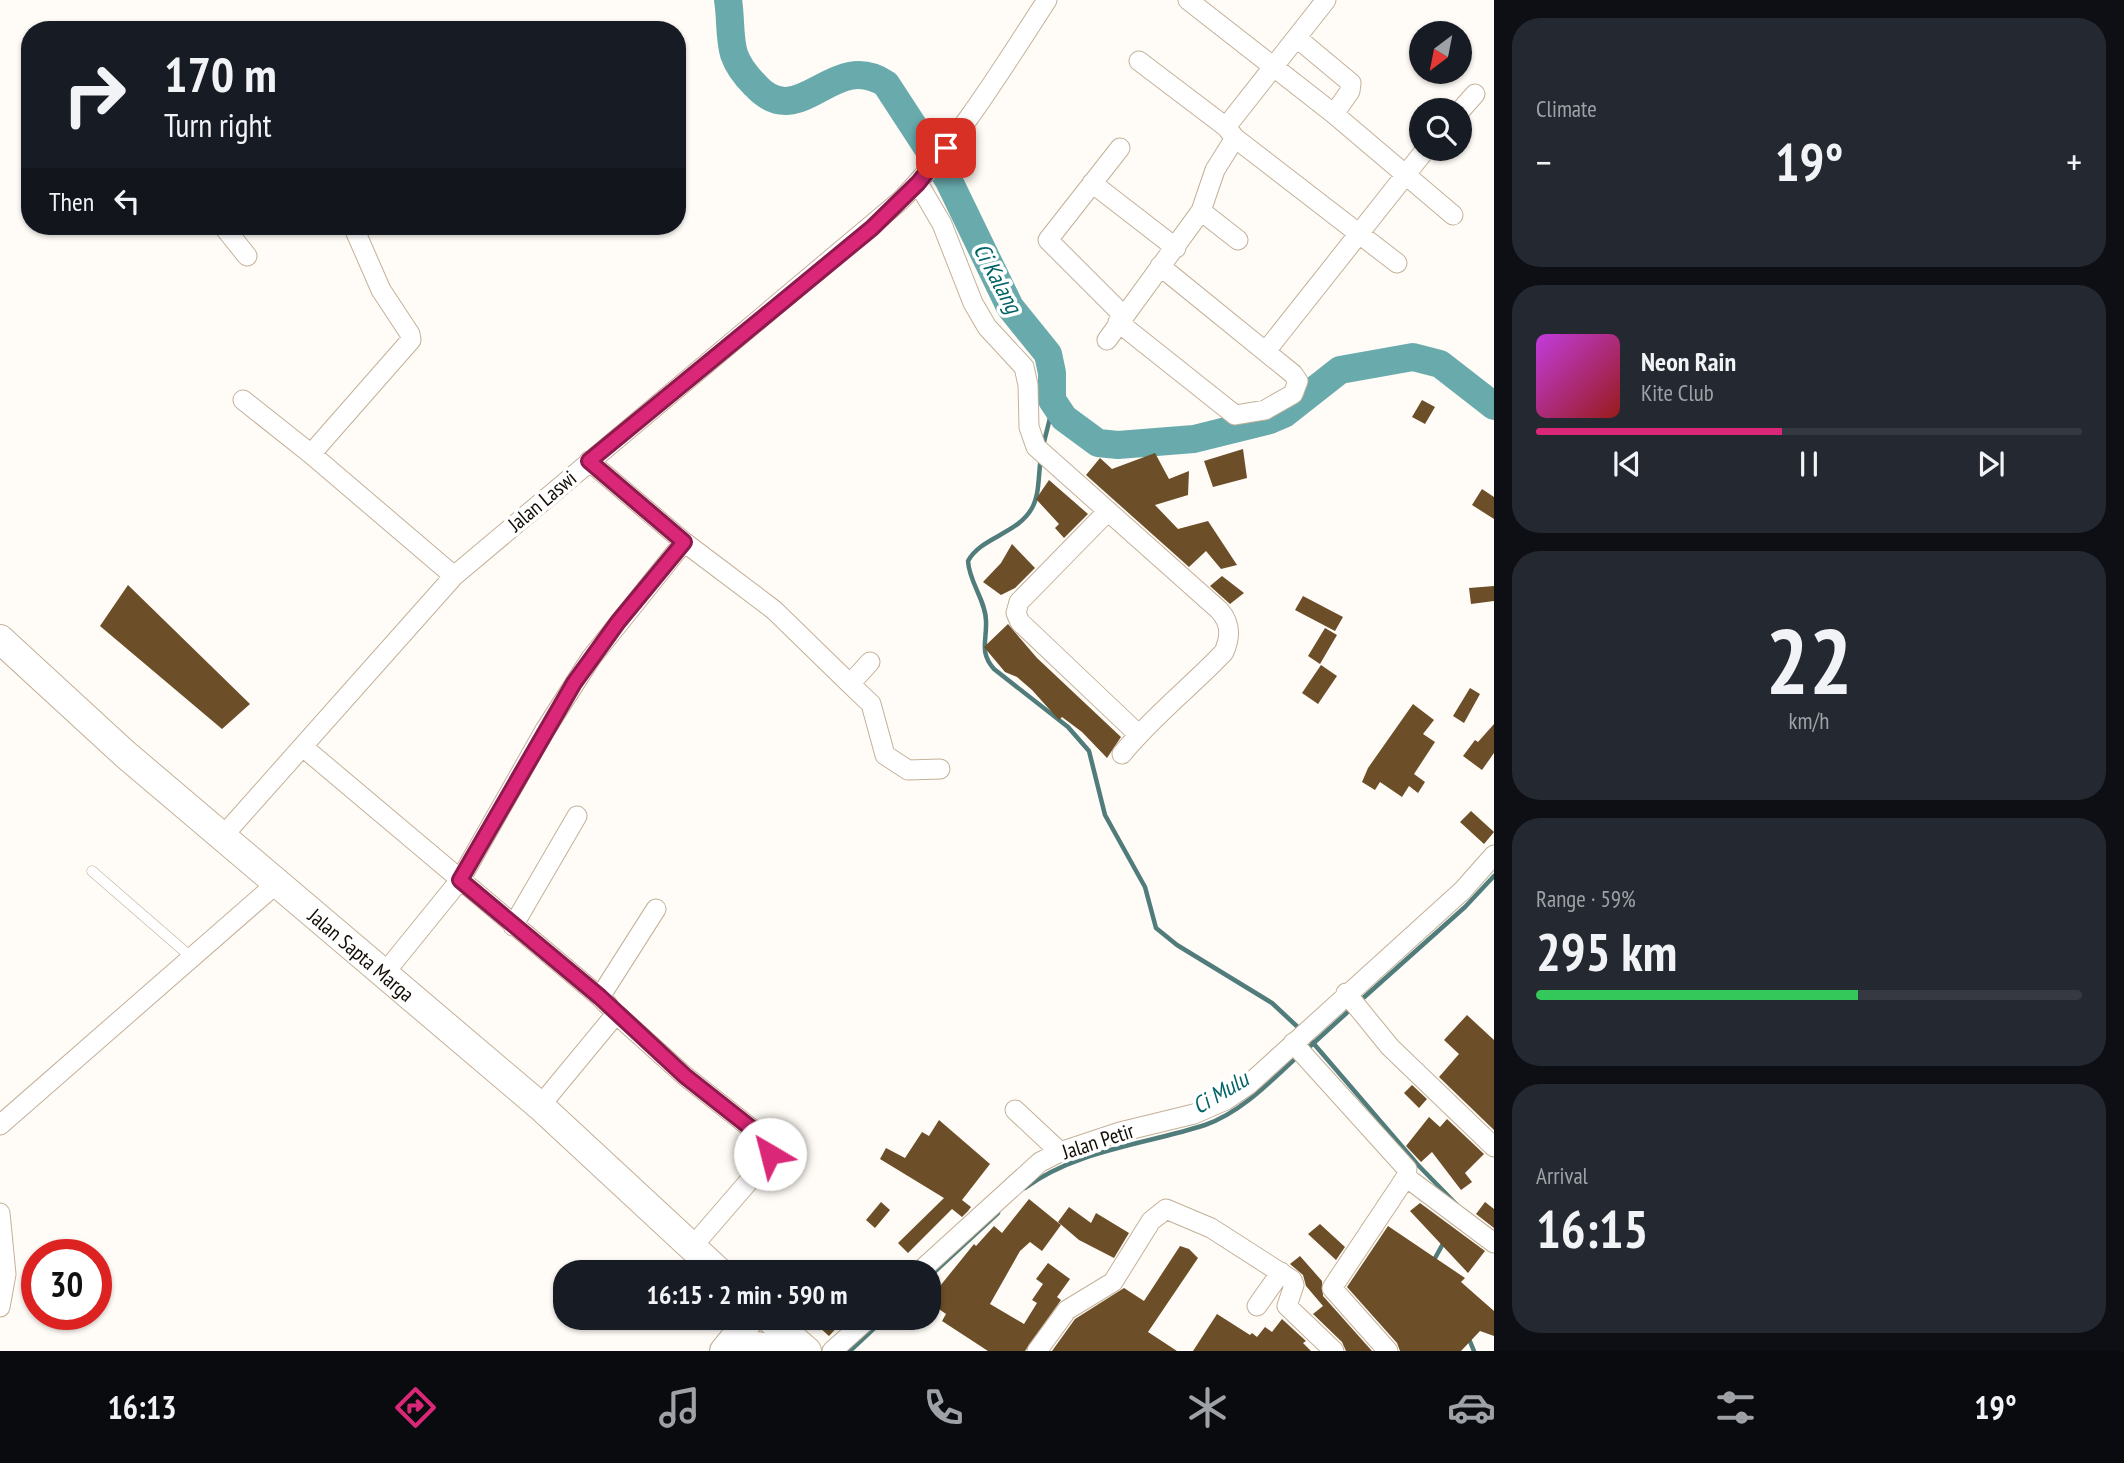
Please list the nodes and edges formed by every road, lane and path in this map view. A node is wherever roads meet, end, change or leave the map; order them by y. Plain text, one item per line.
1 (1046, 0) edge
2 (1188, 0) edge
3 (1323, 1) edge
4 (1297, 38) junction
5 (1139, 61) dead end
6 (1272, 67) junction
7 (1475, 94) dead end
8 (1471, 98) edge
9 (1334, 114) junction
10 (1231, 133) junction
11 (1120, 148) dead end
12 (1415, 161) edge
13 (1404, 174) junction
14 (921, 178) junction
15 (1093, 183) junction
16 (1201, 211) junction
17 (1453, 215) dead end
18 (230, 235) edge
19 (357, 235) edge
20 (1359, 235) junction
21 (1238, 240) dead end
22 (1176, 248) junction
23 (247, 256) dead end
24 (1396, 263) dead end
25 (1160, 266) junction
26 (1120, 318) junction
27 (1107, 340) dead end
28 (1266, 351) junction
29 (243, 400) dead end
30 (311, 454) junction
31 (589, 461) junction
32 (1107, 512) junction
33 (684, 542) junction
34 (454, 576) junction
35 (0, 639) edge
36 (870, 662) dead end
37 (850, 684) junction
38 (1138, 734) junction
39 (303, 747) junction
40 (1122, 754) dead end
41 (940, 769) dead end
42 (578, 816) dead end
43 (222, 837) junction
44 (1494, 855) edge
45 (92, 871) dead end
46 (460, 880) junction
47 (276, 884) junction
48 (656, 909) dead end
49 (513, 926) junction
50 (191, 957) junction
51 (383, 975) junction
52 (600, 997) junction
53 (1353, 1000) junction
54 (616, 1014) junction
55 (1298, 1048) junction
56 (540, 1106) junction
57 (1015, 1110) dead end
58 (0, 1125) edge
59 (1494, 1147) edge
60 (1060, 1152) junction
61 (1406, 1177) junction
62 (0, 1213) edge
63 (1494, 1243) edge
64 (692, 1247) junction
65 (706, 1260) edge
66 (932, 1260) edge
67 (1280, 1272) junction
68 (1257, 1306) dead end
69 (0, 1307) edge
70 (728, 1330) edge
71 (742, 1330) edge
72 (783, 1330) edge
73 (856, 1330) edge
74 (725, 1351) edge
75 (795, 1351) edge
76 (807, 1351) edge
77 (832, 1351) edge
78 (1037, 1351) edge
79 (1334, 1351) edge
80 (1388, 1351) edge

1 - 14 street, Jalan Laswi
2 - 6 street
3 - 4 street
4 - 6 street
4 - 9 street
5 - 10 street
6 - 9 street
6 - 10 street
7 - 8 street
9 - 13 street
10 - 16 street
10 - 20 street
11 - 15 street
12 - 13 street
13 - 17 street
13 - 20 street
14 - 31 street, Jalan Laswi
14 - 32 street
15 - 22 street
15 - 26 street
16 - 21 street
16 - 22 street
18 - 23 street
19 - 30 street
20 - 24 street
20 - 28 street
22 - 25 street
25 - 26 street
25 - 28 street
26 - 27 street
26 - 28 street
29 - 30 street
30 - 34 street
31 - 33 street
31 - 34 street, Jalan Laswi
32 - 38 street
32 - 38 street
33 - 37 street
33 - 46 street
34 - 39 street, Jalan Laswi
35 - 43 main road, Jalan Sapta Marga
36 - 37 street
37 - 41 street
38 - 40 street
39 - 43 street, Jalan Laswi
39 - 46 street
42 - 49 street
43 - 47 main road, Jalan Sapta Marga
44 - 53 street, Jalan Petir
45 - 50 lane
46 - 49 street
46 - 51 street
47 - 50 street
47 - 51 main road, Jalan Sapta Marga
48 - 52 street
49 - 52 street
50 - 58 street
51 - 56 main road, Jalan Sapta Marga
52 - 54 street
53 - 55 street, Jalan Petir
53 - 59 street
54 - 56 street
54 - 64 street
55 - 60 street, Jalan Petir
55 - 61 street
56 - 64 main road, Jalan Sapta Marga
57 - 60 street
60 - 66 street, Jalan Petir
61 - 63 street
61 - 80 street
62 - 69 street
64 - 65 main road, Jalan Sapta Marga
67 - 68 street
67 - 78 street
67 - 79 street
70 - 74 main road
71 - 74 main road
72 - 76 main road
73 - 77 street
74 - 75 main road

